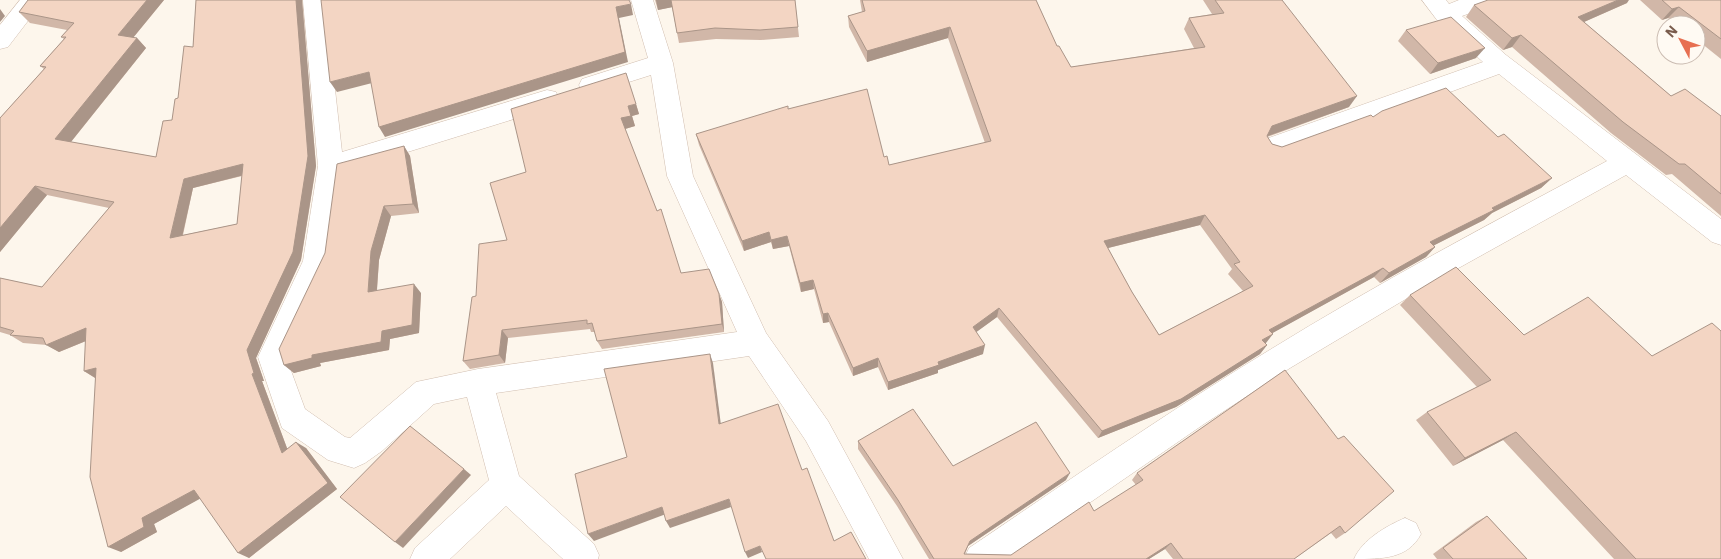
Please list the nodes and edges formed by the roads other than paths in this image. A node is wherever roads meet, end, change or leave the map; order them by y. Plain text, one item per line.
1 (314, 0) edge
2 (642, 0) edge
3 (1482, 0) edge
4 (24, 4) edge
5 (1439, 7) edge
6 (0, 41) edge
7 (661, 63) junction
8 (1502, 64) junction
9 (1275, 146) edge
10 (1626, 163) junction
11 (331, 166) junction
12 (1721, 234) edge
13 (756, 342) junction
14 (478, 382) junction
15 (506, 485) junction
16 (1405, 534) dead end
17 (583, 554) dead end
18 (426, 559) edge
19 (887, 559) edge
20 (980, 559) edge
21 (1370, 559) edge

1 - 11 street
2 - 7 street
3 - 5 street
4 - 6 street
5 - 8 street
7 - 11 street
7 - 13 street
8 - 9 street
8 - 10 street
10 - 12 street
10 - 20 street
11 - 14 street
13 - 14 street
13 - 19 street
14 - 15 street
15 - 17 street
15 - 18 street
16 - 21 street

